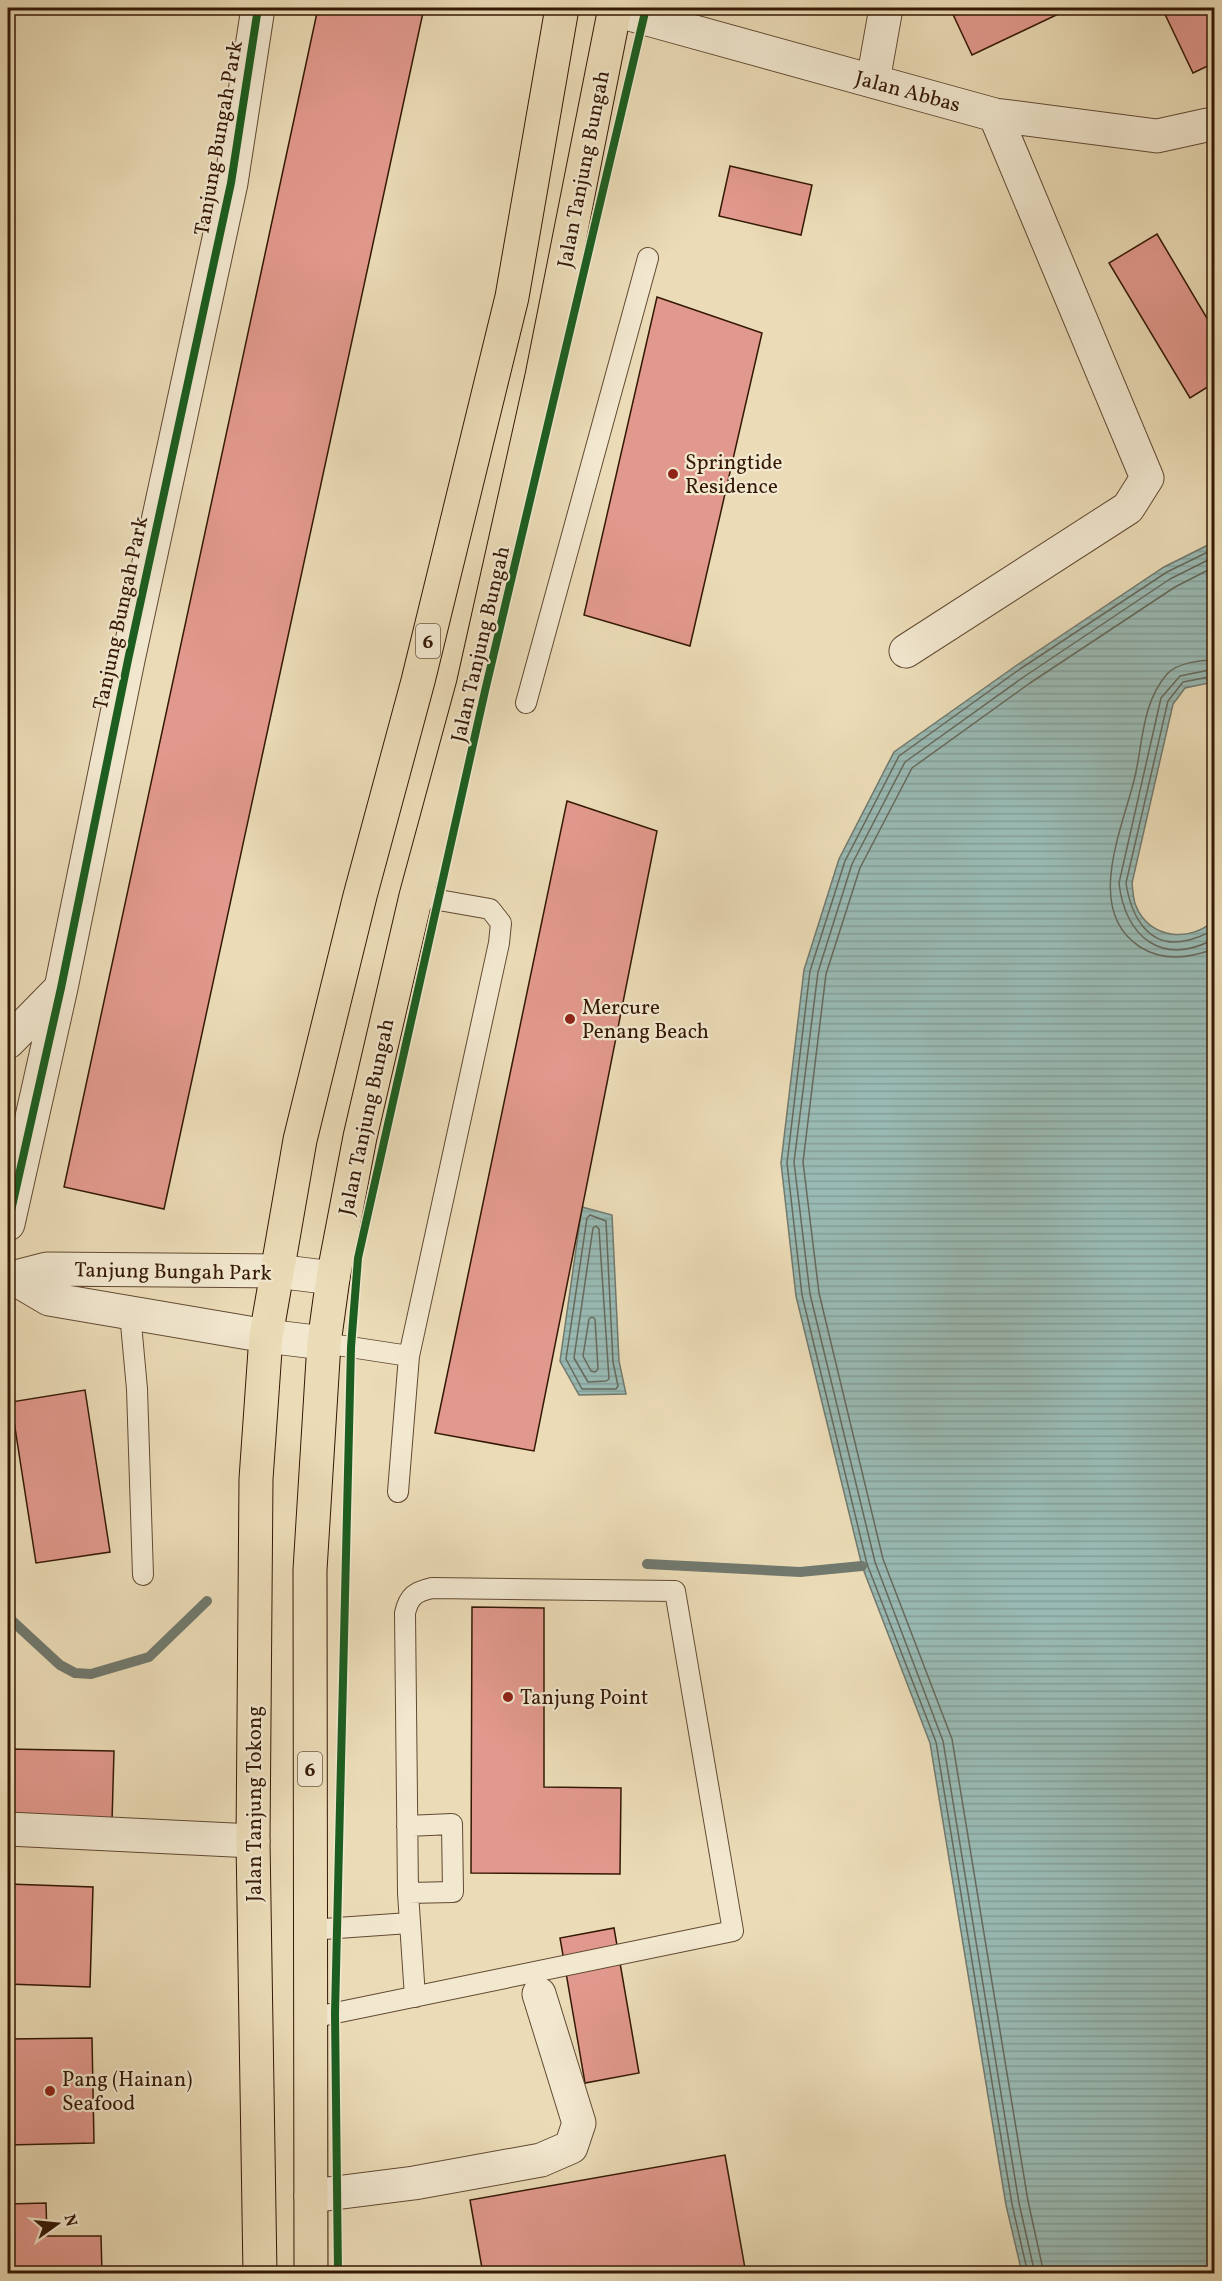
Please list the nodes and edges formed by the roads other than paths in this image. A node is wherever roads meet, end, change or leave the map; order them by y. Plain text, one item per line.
1 (258, 8) edge
2 (562, 8) edge
3 (886, 8) edge
4 (615, 9) edge
5 (873, 81) junction
6 (995, 115) junction
7 (1207, 125) dead end
8 (648, 258) dead end
9 (906, 651) dead end
10 (526, 703) dead end
11 (416, 896) junction
12 (62, 988) junction
13 (8, 1042) edge
14 (8, 1224) edge
15 (276, 1271) junction
16 (333, 1278) junction
17 (11, 1279) edge
18 (130, 1313) junction
19 (266, 1336) junction
20 (324, 1343) junction
21 (409, 1356) junction
22 (398, 1492) dead end
23 (143, 1575) dead end
24 (407, 1826) junction
25 (8, 1829) edge
26 (253, 1841) junction
27 (408, 1893) junction
28 (409, 1923) junction
29 (309, 1930) junction
30 (539, 1994) dead end
31 (415, 1997) junction
32 (311, 2018) junction
33 (311, 2196) junction
34 (260, 2274) edge
35 (311, 2274) edge

1 - 12 street, Tanjung Bungah Park
2 - 15 main road, 6
3 - 5 street
4 - 5 street, Jalan Abbas
4 - 11 main road, Jalan Tanjung Bungah / 6
5 - 6 street, Jalan Abbas
6 - 7 street, Jalan Abbas
6 - 9 street
8 - 10 lane
11 - 16 main road, Jalan Tanjung Bungah / 6
11 - 21 lane
12 - 13 street
12 - 14 street, Tanjung Bungah Park
15 - 16 street, Tanjung Bungah Park
15 - 17 street, Tanjung Bungah Park
15 - 19 main road, 6
16 - 20 main road, 6
17 - 18 street, Tanjung Bungah Park
18 - 19 street, Tanjung Bungah Park
18 - 23 lane
19 - 20 street, Tanjung Bungah Park
19 - 26 main road, Jalan Tanjung Tokong / 6
20 - 21 lane
20 - 29 main road, 6
21 - 22 lane
24 - 27 lane
24 - 27 lane
24 - 31 lane
25 - 26 street
26 - 34 main road, Jalan Tanjung Tokong / 6
27 - 28 lane
28 - 29 lane
28 - 31 lane
29 - 32 main road, 6
30 - 33 street
31 - 32 lane
32 - 33 main road, 6
33 - 35 main road, 6

